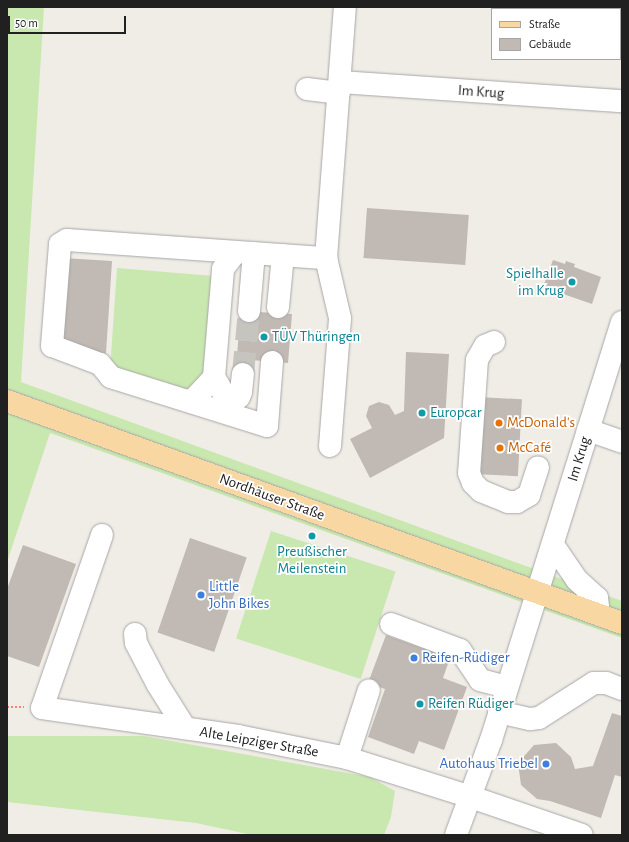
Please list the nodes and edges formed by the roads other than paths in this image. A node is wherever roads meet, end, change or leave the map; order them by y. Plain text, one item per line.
1 (345, 7) edge
2 (340, 88) junction
3 (307, 89) dead end
4 (622, 101) edge
5 (245, 252) junction
6 (283, 255) junction
7 (326, 258) junction
8 (278, 307) dead end
9 (248, 311) tunnel mouth
10 (622, 324) edge
11 (494, 342) dead end
12 (272, 362) dead end
13 (243, 374) tunnel mouth
14 (214, 377) junction
15 (7, 401) edge
16 (191, 402) junction
17 (588, 430) junction
18 (622, 442) edge
19 (330, 446) dead end
20 (538, 467) dead end
21 (102, 535) dead end
22 (553, 545) junction
23 (537, 592) junction
24 (599, 614) junction
25 (622, 623) edge
26 (391, 624) dead end
27 (135, 634) dead end
28 (506, 687) junction
29 (622, 689) edge
30 (369, 690) dead end
31 (499, 712) junction
32 (185, 728) junction
33 (347, 758) junction
34 (471, 797) junction
35 (456, 835) edge
36 (582, 835) edge

1 - 2 street
2 - 3 street, Im Krug
2 - 4 street, Im Krug
2 - 7 street
5 - 6 street
5 - 9 street
5 - 14 street
5 - 16 street
6 - 7 street
6 - 8 street
7 - 19 street
10 - 17 street, Im Krug
11 - 20 street
12 - 16 street
13 - 14 street
14 - 16 street
15 - 23 main road, Nordhäuser Straße
17 - 18 street
17 - 22 street, Im Krug
21 - 32 street, Alte Leipziger Straße
22 - 23 street, Im Krug
22 - 24 street
23 - 24 main road, Nordhäuser Straße
23 - 28 street
24 - 25 main road, Nordhäuser Straße
26 - 28 street
27 - 32 street
28 - 31 street
29 - 31 street
30 - 33 street
31 - 34 street
32 - 33 street, Alte Leipziger Straße
33 - 34 street, Alte Leipziger Straße
34 - 35 street
34 - 36 street, Alte Leipziger Straße

